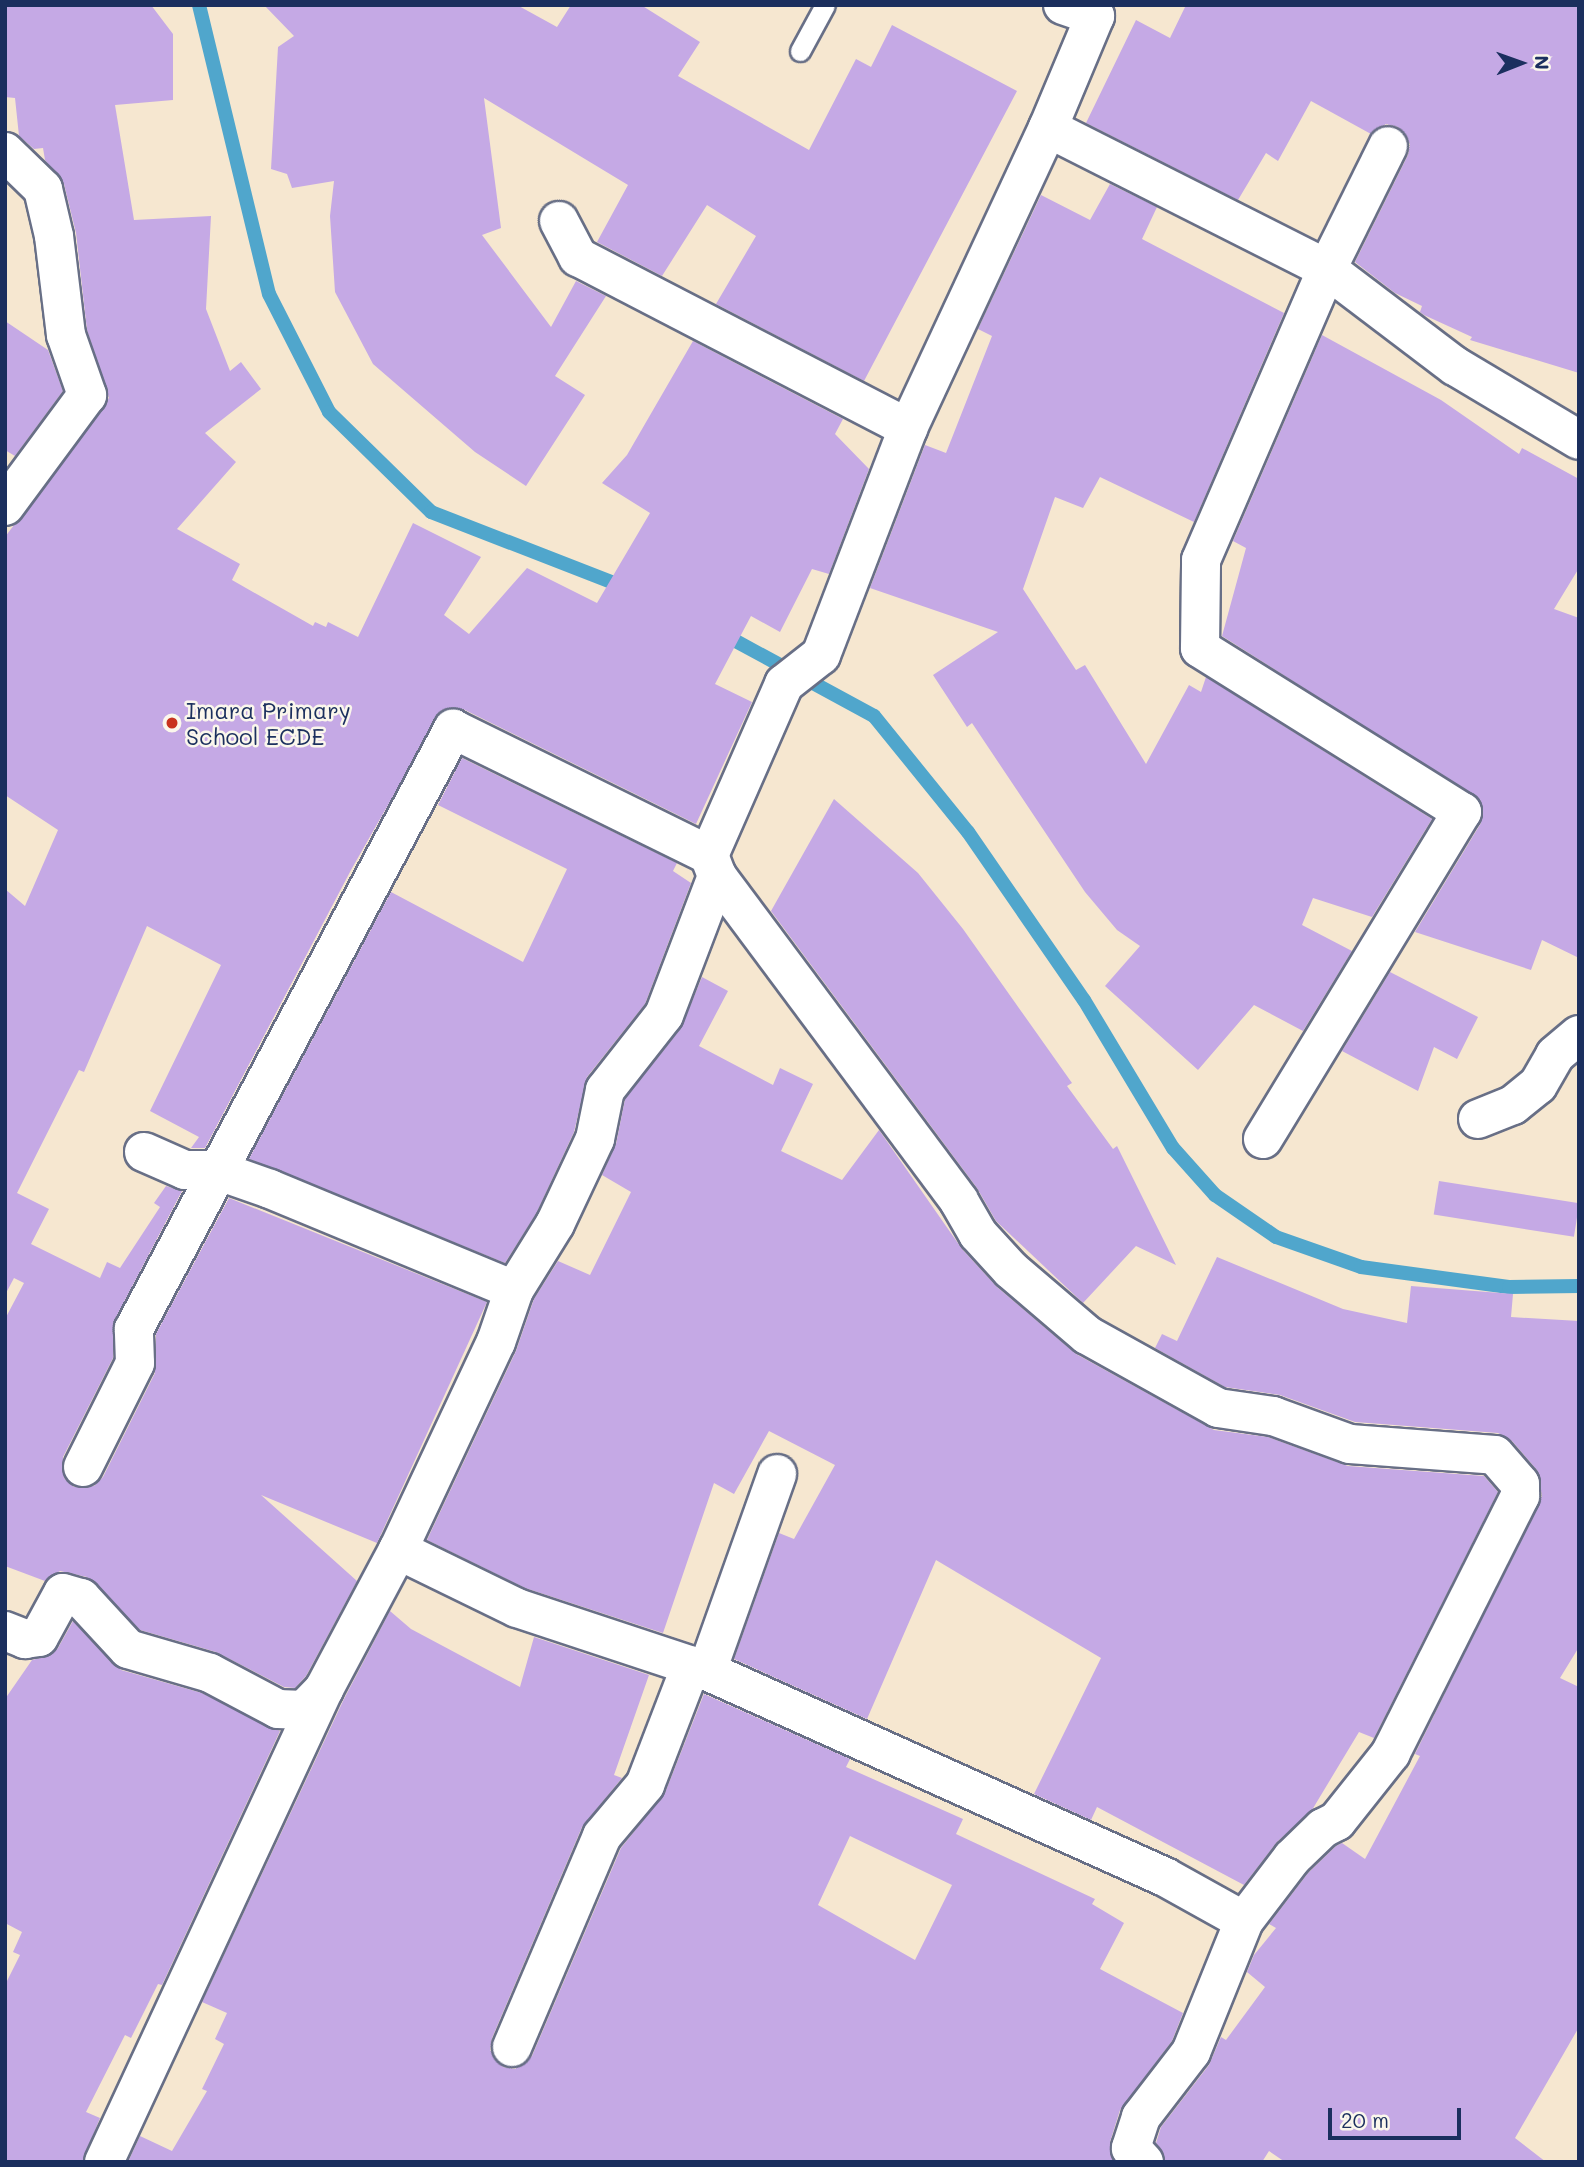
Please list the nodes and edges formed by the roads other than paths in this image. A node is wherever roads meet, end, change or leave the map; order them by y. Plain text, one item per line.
1 (825, 5) edge
2 (1086, 9) edge
3 (800, 51) dead end
4 (1048, 128) junction
5 (1388, 145) dead end
6 (5, 152) edge
7 (559, 221) dead end
8 (1327, 270) junction
9 (908, 428) junction
10 (1579, 440) edge
11 (5, 506) edge
12 (713, 866) junction
13 (1579, 1035) edge
14 (1478, 1119) dead end
15 (1263, 1139) dead end
16 (144, 1152) dead end
17 (215, 1170) junction
18 (514, 1290) junction
19 (83, 1467) dead end
20 (778, 1474) dead end
21 (398, 1550) junction
22 (5, 1631) edge
23 (699, 1668) junction
24 (324, 1689) junction
25 (1244, 1921) junction
26 (512, 2047) dead end
27 (1133, 2157) edge
28 (104, 2162) edge

1 - 3 lane
2 - 4 street
4 - 8 street
4 - 9 street
5 - 8 street
6 - 11 street
7 - 9 street
8 - 10 street
8 - 15 street
9 - 12 street
12 - 17 street
12 - 18 street
12 - 25 street
13 - 14 street
16 - 17 street
17 - 18 street
17 - 19 street
18 - 21 street
20 - 23 street
21 - 23 street
21 - 24 street
22 - 24 street
23 - 25 street
23 - 26 street
24 - 28 street
25 - 27 street

